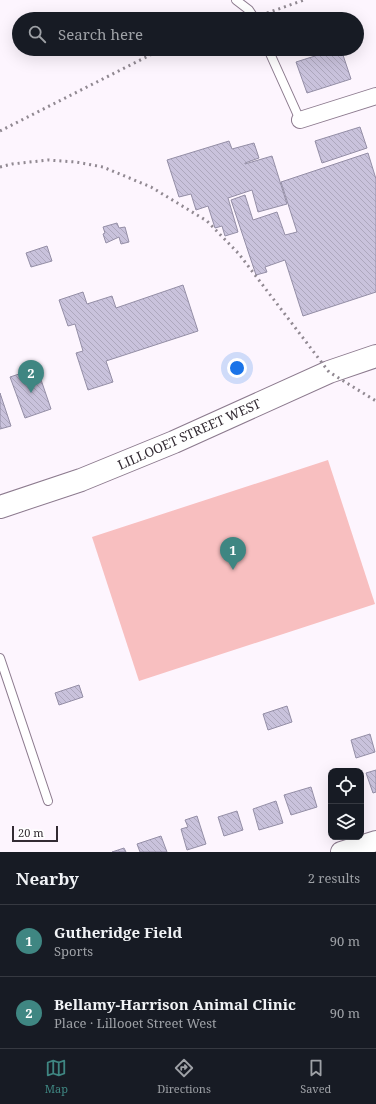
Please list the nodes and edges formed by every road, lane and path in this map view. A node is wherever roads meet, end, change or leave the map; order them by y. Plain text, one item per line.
1 (236, 0) edge
2 (250, 12) edge
3 (271, 56) edge
4 (376, 96) edge
5 (300, 120) joint
6 (376, 356) edge
7 (0, 507) edge
8 (1, 664) edge
9 (48, 801) dead end
10 (376, 840) edge
11 (341, 852) edge

1 - 2 lane
3 - 5 lane
4 - 5 street
6 - 7 main road, LILLOOET STREET WEST
8 - 9 lane
10 - 11 street

